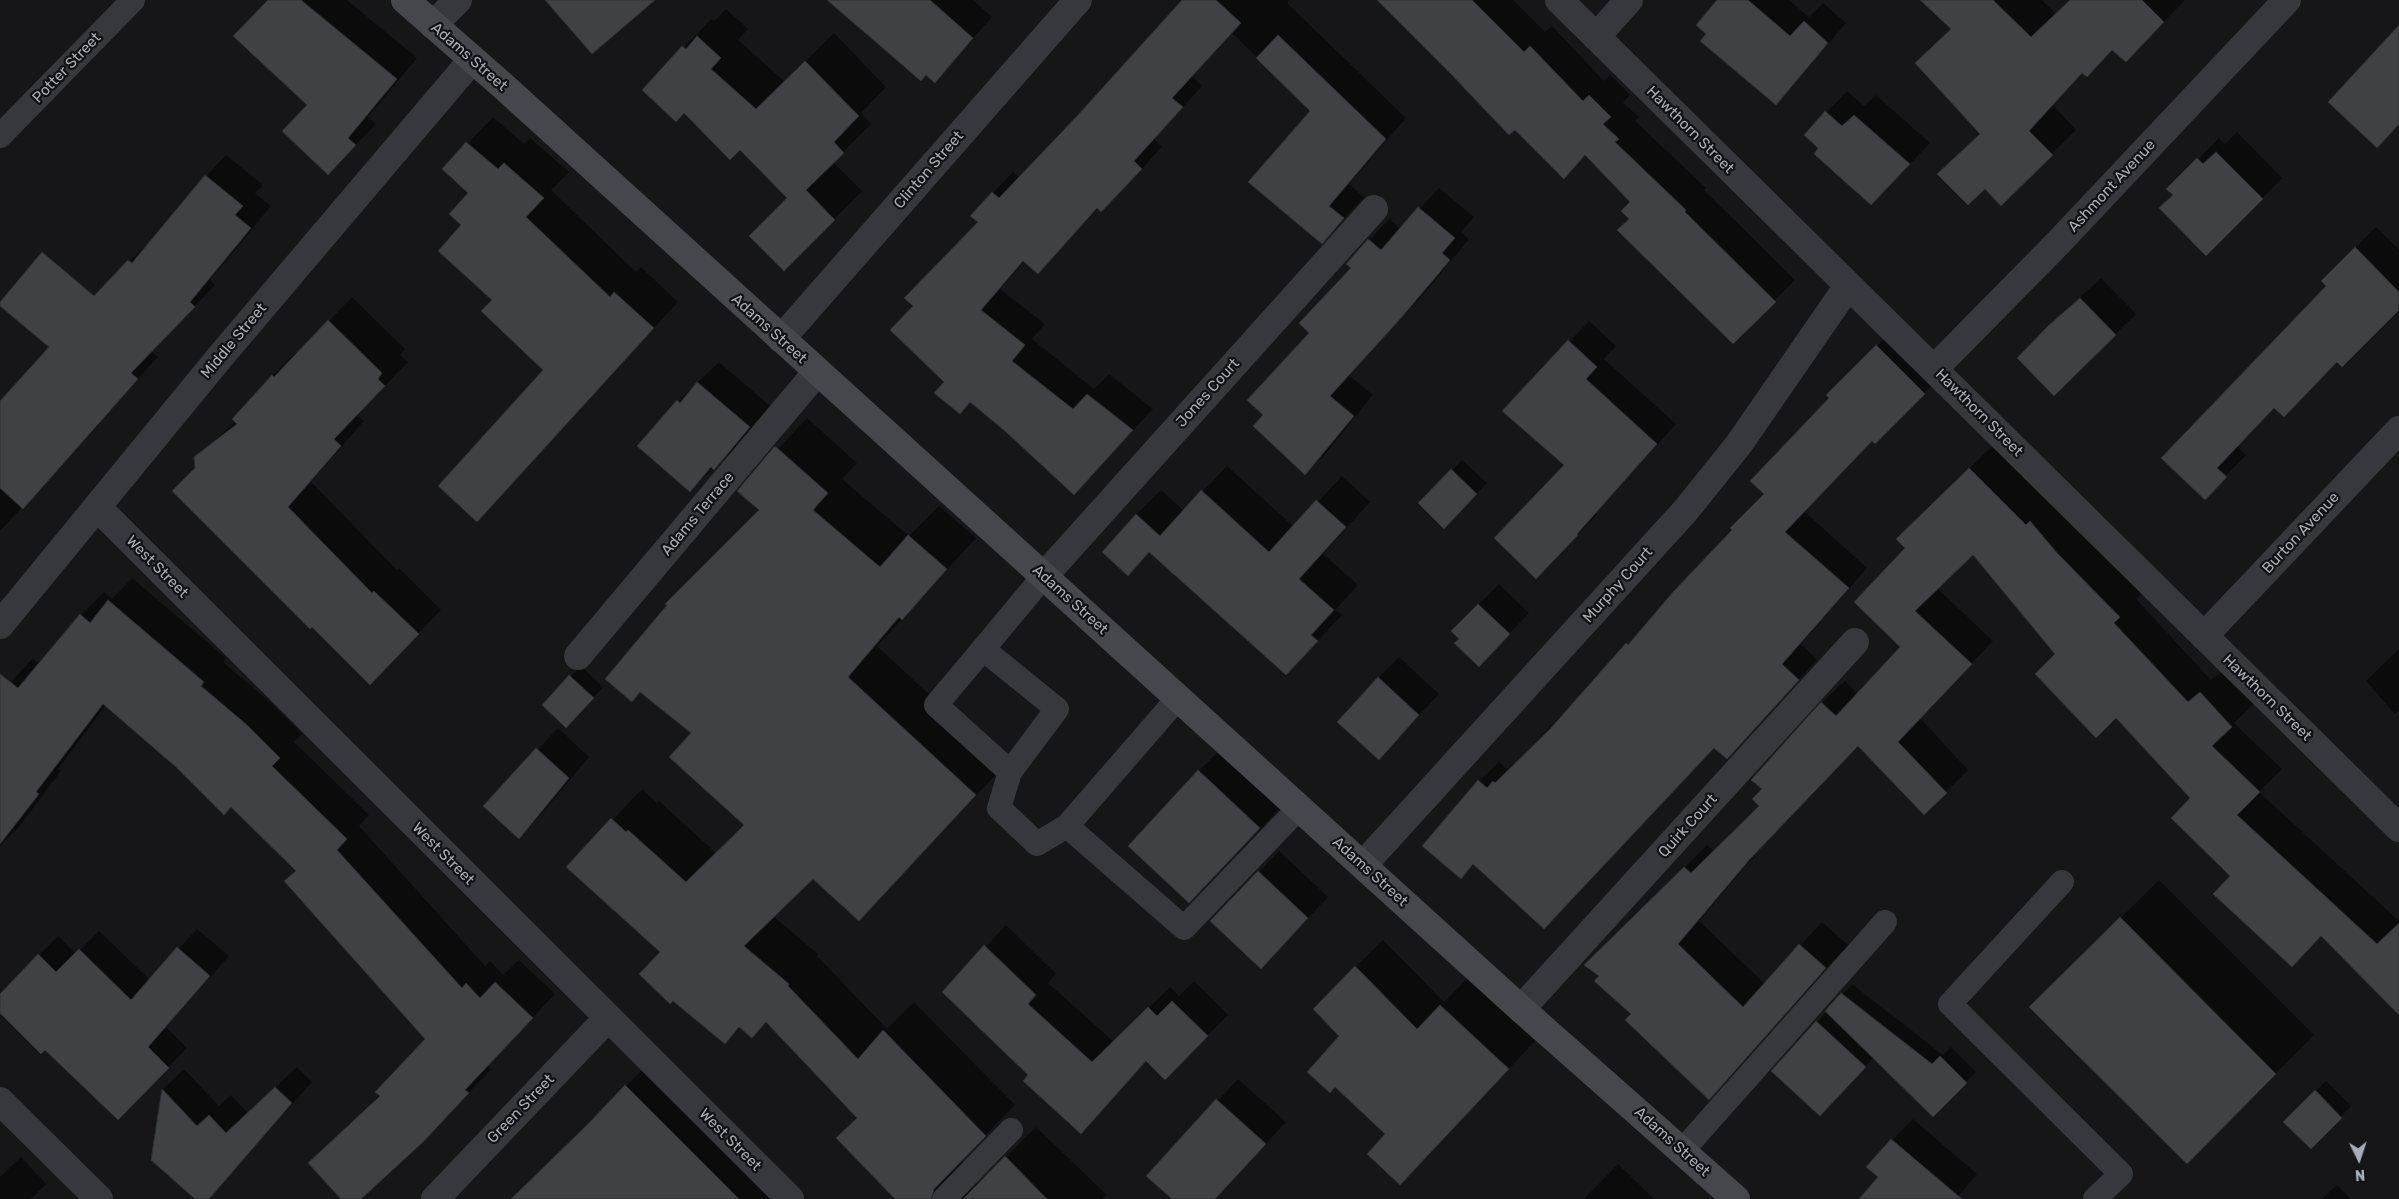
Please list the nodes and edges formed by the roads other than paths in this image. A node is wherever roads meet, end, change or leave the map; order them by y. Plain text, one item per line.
1 (133, 0) edge
2 (406, 0) edge
3 (458, 0) edge
4 (1078, 0) edge
5 (1558, 0) edge
6 (1629, 0) edge
7 (2287, 0) edge
8 (433, 25) junction
9 (1596, 37) junction
10 (472, 60) junction
11 (0, 136) edge
12 (1374, 209) dead end
13 (1848, 286) junction
14 (781, 339) junction
15 (1934, 369) junction
16 (817, 372) junction
17 (2399, 430) edge
18 (97, 507) junction
19 (1043, 577) junction
20 (0, 625) edge
21 (2204, 636) junction
22 (1855, 642) dead end
23 (983, 650) junction
24 (578, 656) dead end
25 (1178, 698) junction
26 (1010, 772) junction
27 (1299, 808) junction
28 (1068, 826) junction
29 (2399, 828) edge
30 (1363, 865) junction
31 (2062, 882) dead end
32 (1885, 922) dead end
33 (1522, 1009) junction
34 (608, 1018) junction
35 (0, 1101) edge
36 (1011, 1130) dead end
37 (1682, 1151) junction
38 (438, 1198) edge
39 (99, 1199) edge
40 (790, 1199) edge
41 (944, 1199) edge
42 (1736, 1199) edge
43 (2095, 1199) edge

1 - 11 lane, Potter Street
2 - 8 street, Adams Street
3 - 8 street
4 - 14 street, Clinton Street
5 - 9 street, Hawthorn Street
6 - 9 street
7 - 15 street, Ashmont Avenue
8 - 10 street, Adams Street
9 - 13 street, Hawthorn Street
10 - 14 street, Adams Street
10 - 18 street, Middle Street
12 - 19 street, Jones Court
13 - 15 street, Hawthorn Street
13 - 30 street, Murphy Court
14 - 16 street, Adams Street
15 - 21 street, Hawthorn Street
16 - 19 street, Adams Street
16 - 24 street, Adams Terrace
17 - 21 street, Burton Avenue
18 - 20 street, Middle Street
18 - 34 street, West Street
19 - 23 lane
19 - 25 street, Adams Street
21 - 29 street, Hawthorn Street
22 - 33 street, Quirk Court
23 - 26 lane
23 - 26 lane
25 - 27 street, Adams Street
25 - 28 lane
26 - 28 lane
27 - 28 lane
27 - 30 street, Adams Street
30 - 33 street, Adams Street
31 - 43 lane
32 - 37 lane
33 - 37 street, Adams Street
34 - 38 street, Green Street
34 - 40 street, West Street
35 - 39 street
36 - 41 lane
37 - 42 street, Adams Street

